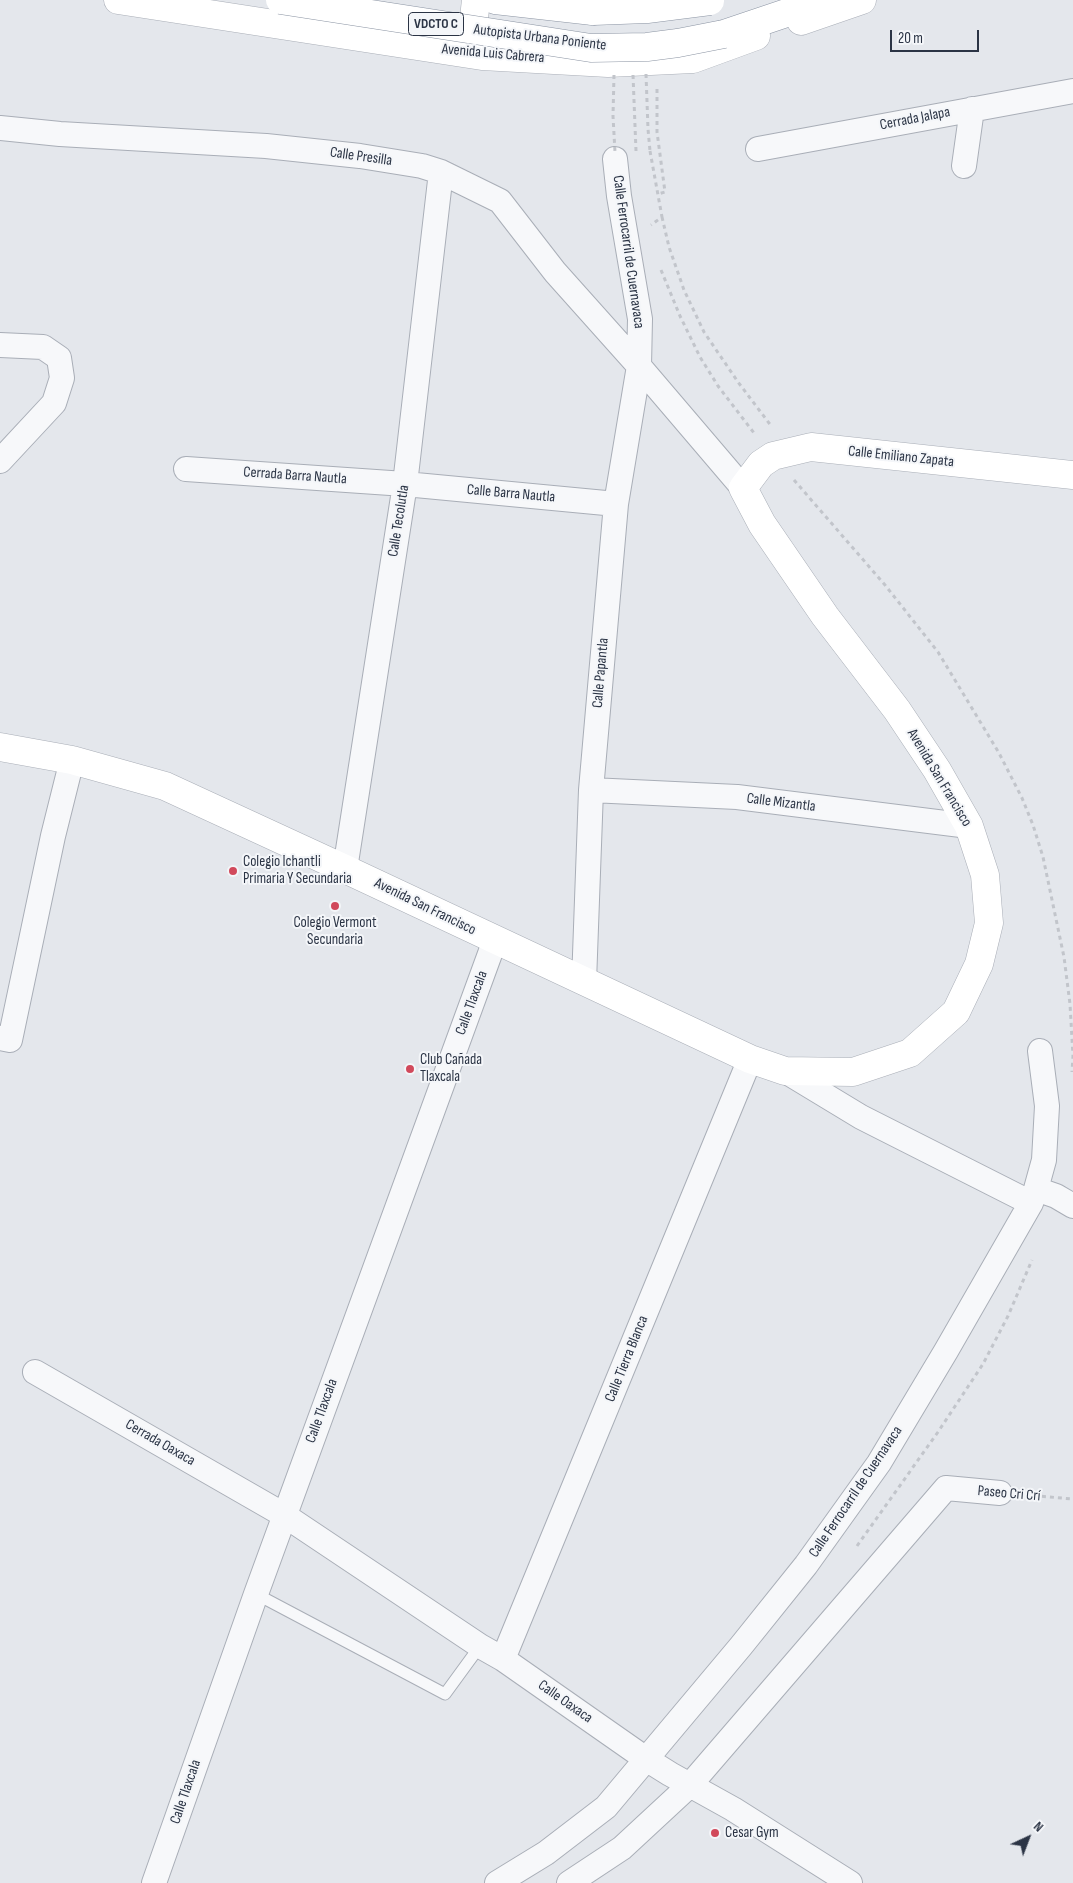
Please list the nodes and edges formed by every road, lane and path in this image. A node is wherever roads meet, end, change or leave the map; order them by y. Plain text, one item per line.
1 (118, 0) edge
2 (280, 0) edge
3 (476, 0) edge
4 (495, 0) edge
5 (713, 0) edge
6 (825, 0) edge
7 (862, 0) edge
8 (482, 56) junction
9 (658, 61) junction
10 (1073, 92) edge
11 (972, 109) junction
12 (0, 128) edge
13 (758, 149) dead end
14 (650, 151) dead end
15 (629, 156) dead end
16 (964, 166) dead end
17 (441, 172) junction
18 (658, 194) junction
19 (662, 217) junction
20 (647, 220) dead end
21 (659, 261) dead end
22 (0, 345) edge
23 (639, 366) junction
24 (744, 421) dead end
25 (794, 451) junction
26 (0, 461) edge
27 (186, 468) dead end
28 (1073, 475) edge
29 (405, 484) junction
30 (798, 484) dead end
31 (743, 488) junction
32 (616, 504) junction
33 (0, 747) edge
34 (72, 760) junction
35 (591, 790) junction
36 (969, 826) junction
37 (345, 868) junction
38 (495, 940) junction
39 (584, 982) junction
40 (0, 1038) edge
41 (1040, 1051) dead end
42 (750, 1059) junction
43 (785, 1071) junction
44 (1072, 1074) edge
45 (1034, 1196) junction
46 (1073, 1206) edge
47 (1034, 1256) dead end
48 (35, 1372) dead end
49 (1000, 1492) joint
50 (1073, 1499) edge
51 (284, 1515) junction
52 (854, 1551) dead end
53 (256, 1594) junction
54 (480, 1646) junction
55 (503, 1659) junction
56 (646, 1759) junction
57 (690, 1785) junction
58 (154, 1883) edge
59 (497, 1883) edge
60 (569, 1883) edge
61 (850, 1883) edge

1 - 8 main road, Avenida Luis Cabrera
2 - 6 main road, Autopista Urbana Poniente / VDCTO C, bridge
3 - 8 main road
4 - 5 main road, bridge
7 - 9 main road, Avenida Luis Cabrera
8 - 9 main road, Avenida Luis Cabrera
9 - 18 path
10 - 11 street, Cerrada Jalapa
11 - 13 street, Cerrada Jalapa
11 - 16 street
12 - 17 street, Calle Presilla
14 - 18 path
15 - 23 street, Calle Ferrocarril de Cuernavaca
17 - 23 street, Calle Presilla
17 - 29 street, Calle Tecolutla
18 - 19 path
19 - 20 path
19 - 25 path
21 - 24 path
22 - 26 street
23 - 31 street
23 - 32 street, Calle Papantla
25 - 28 main road, Calle Emiliano Zapata
25 - 31 main road, Calle Emiliano Zapata
27 - 29 street, Cerrada Barra Nautla
29 - 32 street, Calle Barra Nautla
29 - 37 street, Calle Tecolutla
30 - 44 path
31 - 36 main road, Avenida San Francisco
32 - 35 street, Calle Papantla
33 - 34 main road, Avenida San Francisco
34 - 37 main road, Avenida San Francisco
34 - 40 street
35 - 36 street, Calle Mizantla
35 - 39 street, Calle Papantla
36 - 43 main road, Avenida San Francisco
37 - 38 main road, Avenida San Francisco
38 - 39 main road, Avenida San Francisco
38 - 51 street, Calle Tlaxcala
39 - 42 main road, Avenida San Francisco
41 - 45 street, Calle Ferrocarril de Cuernavaca
42 - 43 main road, Avenida San Francisco
42 - 55 street, Calle Tierra Blanca
43 - 45 street, Avenida San Francisco
45 - 46 street, Avenida San Francisco
45 - 56 street, Calle Ferrocarril de Cuernavaca
47 - 52 path
48 - 51 street, Cerrada Oaxaca
49 - 50 path, Paseo Cri Crí
49 - 57 street, Paseo Cri Crí
51 - 53 street, Calle Tlaxcala
51 - 54 street, Calle Oaxaca
53 - 54 lane
53 - 58 street, Calle Tlaxcala
54 - 55 street, Calle Oaxaca
55 - 56 street, Calle Oaxaca
56 - 57 street, Calle Oaxaca
56 - 59 street, Calle Ferrocarril de Cuernavaca
57 - 60 street
57 - 61 street, Calle Oaxaca

